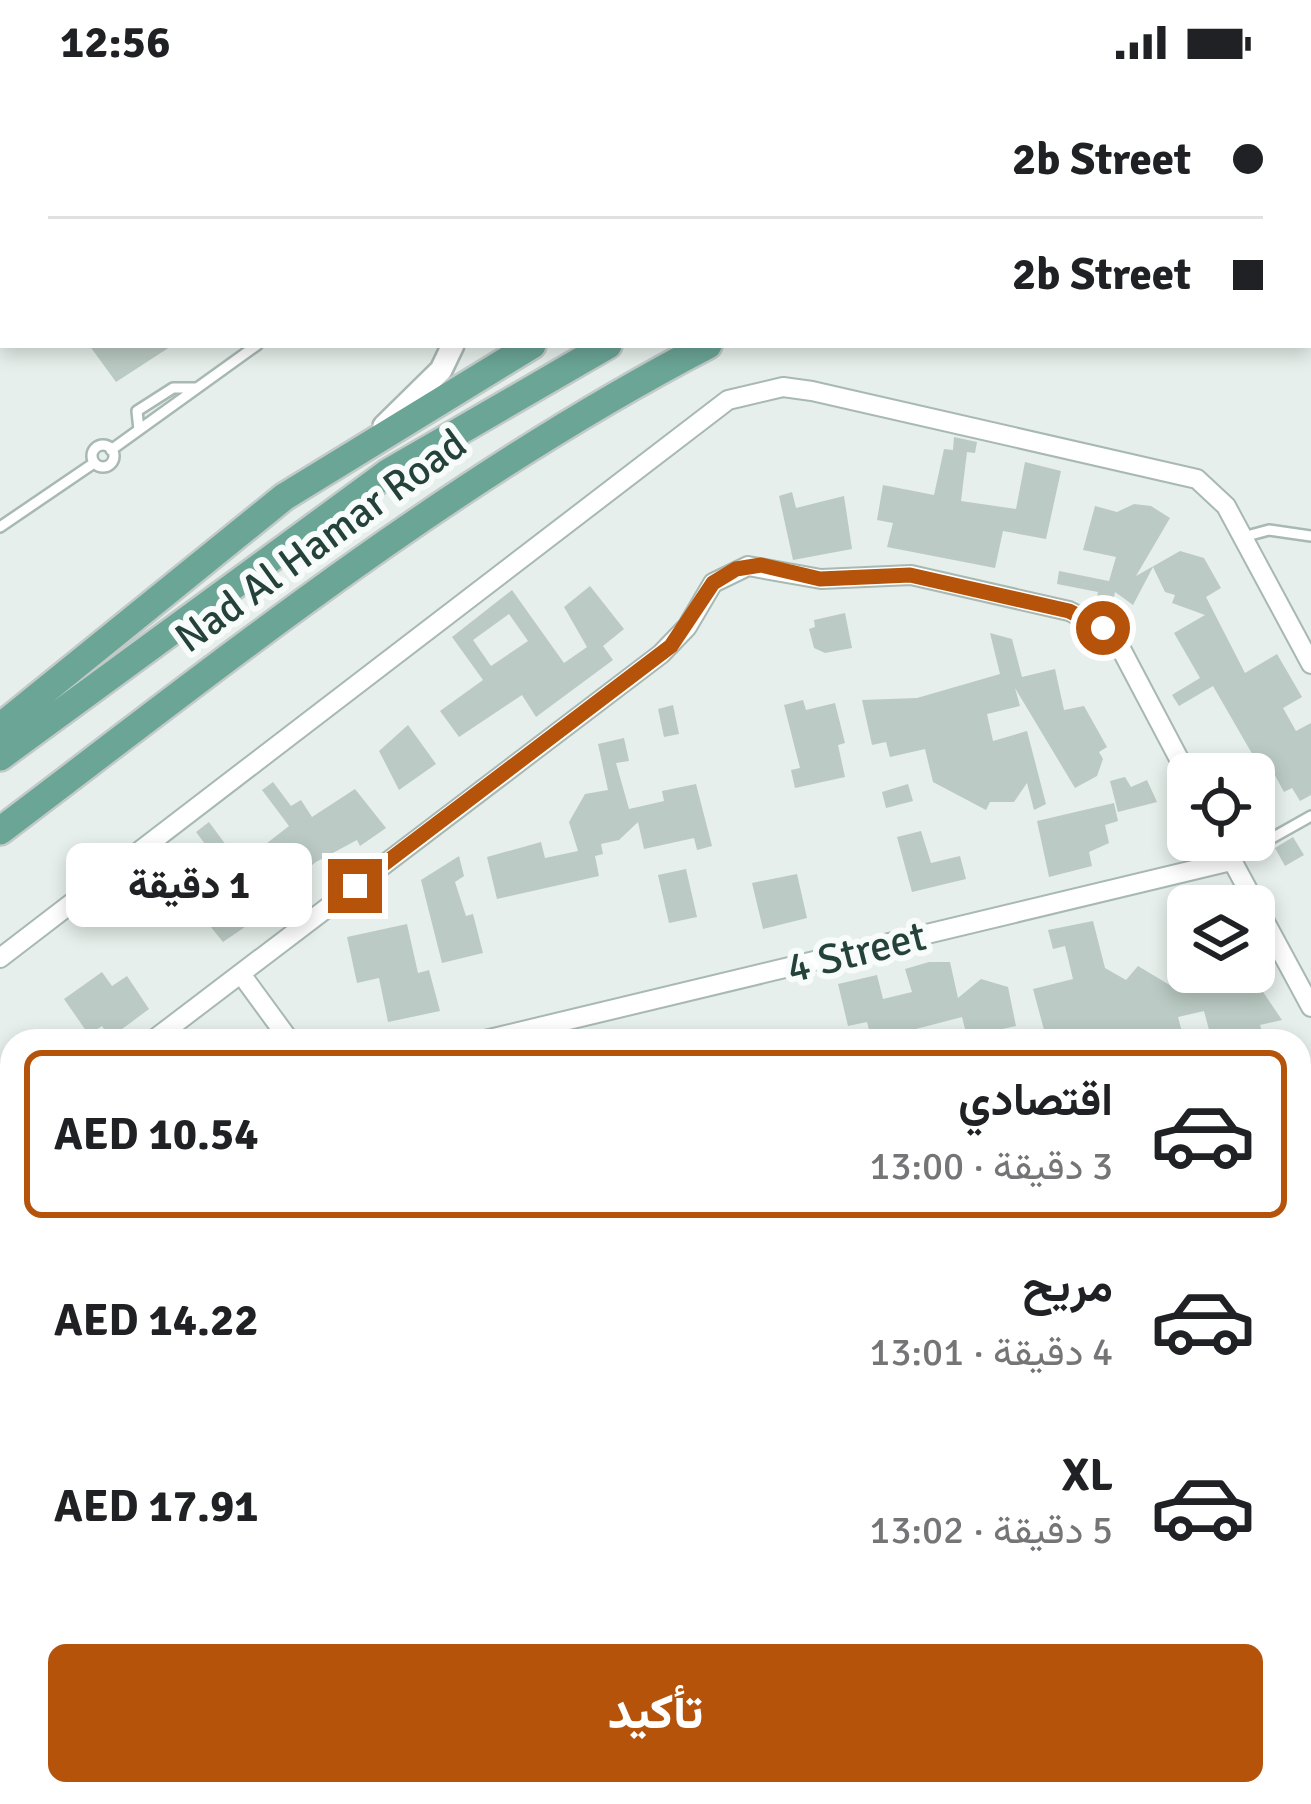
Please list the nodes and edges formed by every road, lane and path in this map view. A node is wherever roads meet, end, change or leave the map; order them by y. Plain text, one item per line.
1 (253, 348) edge
2 (452, 348) edge
3 (527, 348) edge
4 (603, 348) edge
5 (703, 348) edge
6 (370, 440) junction
7 (0, 527) edge
8 (1311, 536) edge
9 (1243, 537) junction
10 (1311, 664) edge
11 (6, 718) edge
12 (1176, 753) edge
13 (0, 757) edge
14 (1311, 815) edge
15 (0, 831) edge
16 (1275, 836) edge
17 (1232, 861) joint
18 (0, 958) edge
19 (241, 974) junction
20 (1311, 1007) edge
21 (168, 1029) edge
22 (281, 1029) edge
23 (531, 1029) edge

1 - 7 lane
2 - 6 street
3 - 6 main road
4 - 13 main road, Nad Al Hamar Road
5 - 15 main road, Nad Al Hamar Road
6 - 11 main road
8 - 9 lane
9 - 10 street
9 - 18 street
12 - 19 street
14 - 16 lane
17 - 20 street
17 - 23 street, 4 Street
19 - 21 street
19 - 22 street

